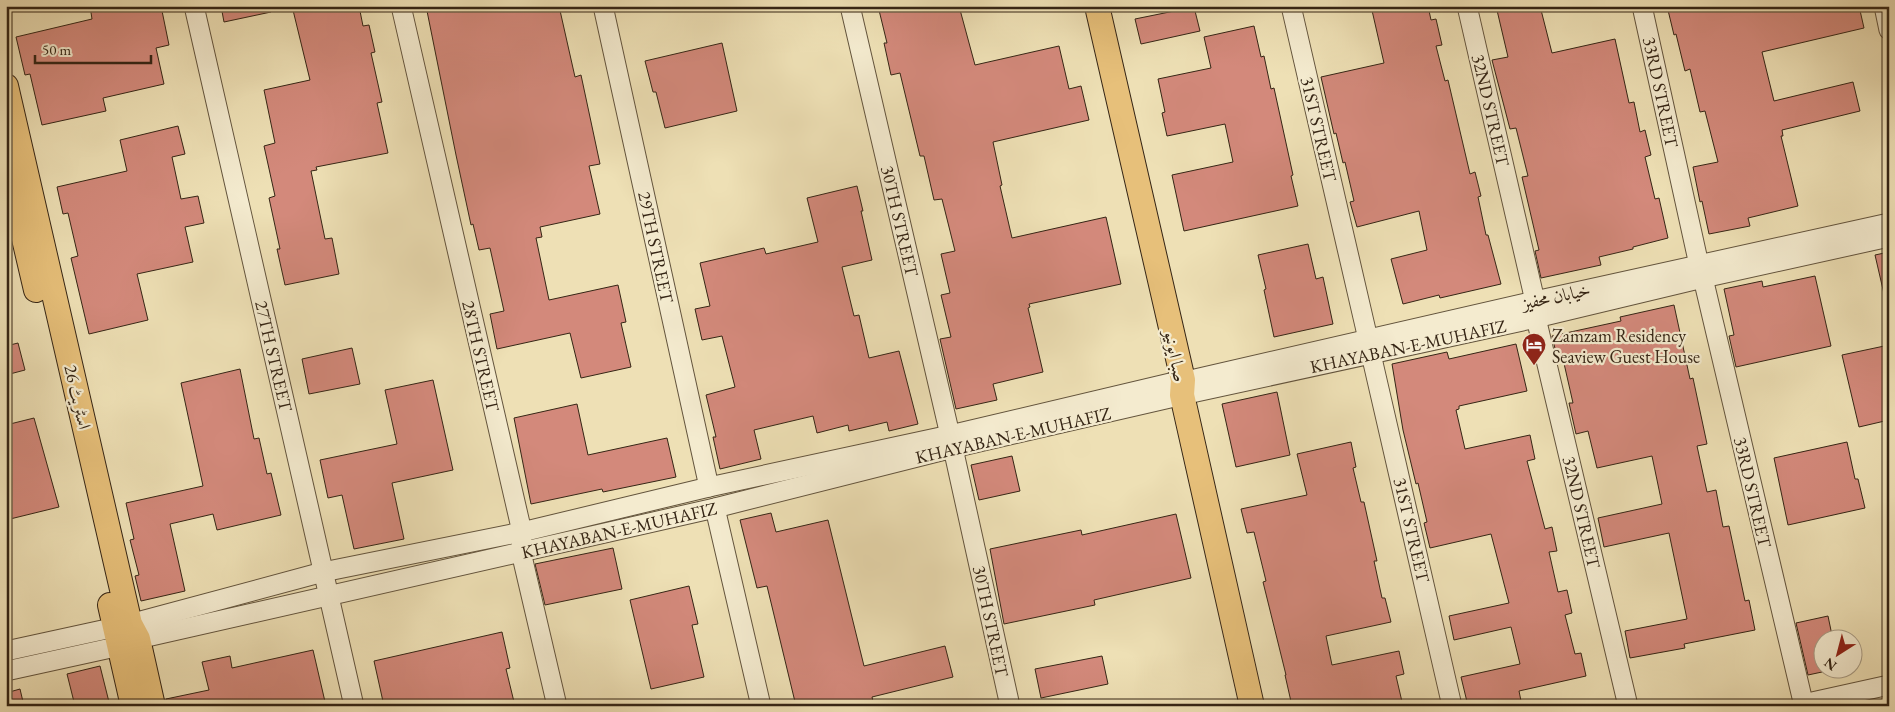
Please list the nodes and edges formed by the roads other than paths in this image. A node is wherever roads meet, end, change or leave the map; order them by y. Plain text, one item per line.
1 (194, 6) edge
2 (401, 6) edge
3 (603, 6) edge
4 (850, 6) edge
5 (1097, 6) edge
6 (1111, 6) edge
7 (1291, 6) edge
8 (1467, 6) edge
9 (1642, 6) edge
10 (1884, 6) edge
11 (1889, 30) edge
12 (6, 86) edge
13 (6, 162) edge
14 (1889, 223) edge
15 (1889, 236) edge
16 (1701, 271) junction
17 (1535, 309) junction
18 (1369, 347) junction
19 (1189, 386) junction
20 (951, 441) junction
21 (709, 487) junction
22 (715, 508) junction
23 (522, 532) junction
24 (521, 552) junction
25 (323, 572) junction
26 (328, 596) junction
27 (126, 634) junction
28 (6, 651) edge
29 (6, 671) edge
30 (1889, 685) edge
31 (1804, 705) edge
32 (134, 706) edge
33 (153, 706) edge
34 (354, 706) edge
35 (557, 706) edge
36 (761, 706) edge
37 (1010, 706) edge
38 (1252, 706) edge
39 (1266, 706) edge
40 (1452, 706) edge
41 (1628, 706) edge

1 - 25 street, 27TH STREET
2 - 23 street, 28TH STREET
3 - 21 street, 29TH STREET
4 - 20 street, 30TH STREET
5 - 19 main road, صبا ایونیو
6 - 19 main road, صبا ایونیو
7 - 18 street, 31ST STREET
8 - 17 street, 32ND STREET
9 - 16 street, 33RD STREET
10 - 11 street
12 - 27 main road, اسٹریٹ 26
13 - 27 main road, اسٹریٹ 26
14 - 16 street
15 - 16 street
16 - 17 street, KHAYABAN-E-MUHAFIZ
16 - 31 street, 33RD STREET
17 - 18 street, KHAYABAN-E-MUHAFIZ
17 - 41 street, 32ND STREET
18 - 19 street
18 - 40 street, 31ST STREET
19 - 20 street, KHAYABAN-E-MUHAFIZ
19 - 38 main road, صبا ایونیو
19 - 39 main road, صبا ایونیو
20 - 21 street, KHAYABAN-E-MUHAFIZ
20 - 22 street, KHAYABAN-E-MUHAFIZ
20 - 37 street, 30TH STREET
21 - 23 street, KHAYABAN-E-MUHAFIZ
22 - 24 street, KHAYABAN-E-MUHAFIZ
22 - 36 street
23 - 24 street, 28TH STREET
23 - 25 street, KHAYABAN-E-MUHAFIZ
24 - 26 street, KHAYABAN-E-MUHAFIZ
24 - 35 street, 28TH STREET
25 - 26 street, 27TH STREET
25 - 27 street, KHAYABAN-E-MUHAFIZ
26 - 27 street, KHAYABAN-E-MUHAFIZ
26 - 34 street, 27TH STREET
27 - 28 street
27 - 29 street
27 - 32 main road, اسٹریٹ 26
27 - 33 main road, اسٹریٹ 26
30 - 31 street

